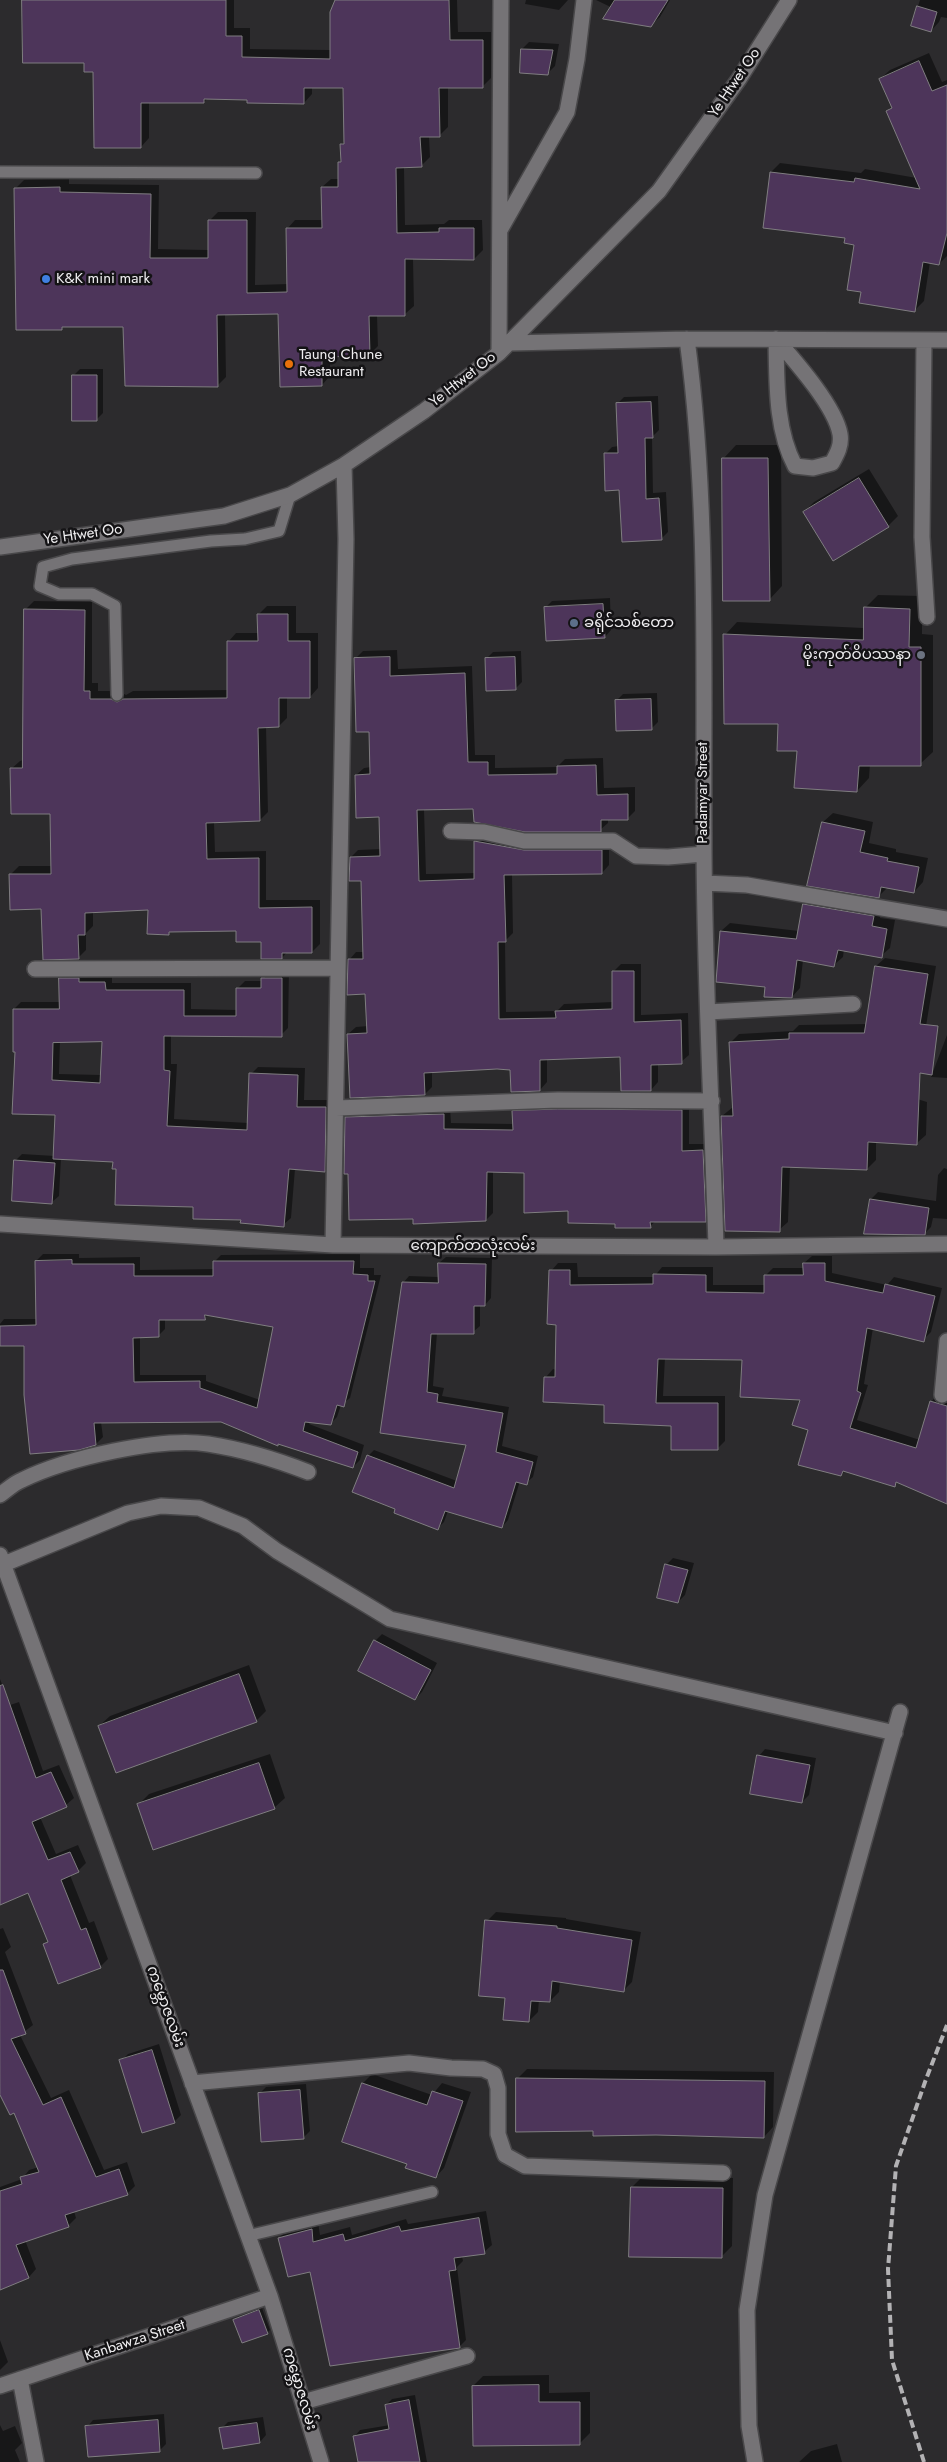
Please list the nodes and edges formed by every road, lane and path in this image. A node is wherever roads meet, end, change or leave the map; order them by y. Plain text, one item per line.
1 (501, 0) edge
2 (789, 0) edge
3 (585, 4) edge
4 (0, 172) edge
5 (256, 173) dead end
6 (500, 231) junction
7 (687, 339) junction
8 (776, 339) junction
9 (924, 340) junction
10 (947, 340) edge
11 (504, 348) junction
12 (344, 465) junction
13 (290, 495) junction
14 (0, 547) edge
15 (927, 617) dead end
16 (117, 694) dead end
17 (451, 831) dead end
18 (704, 854) junction
19 (705, 883) junction
20 (947, 919) edge
21 (337, 968) junction
22 (35, 970) dead end
23 (853, 1004) dead end
24 (708, 1012) junction
25 (712, 1101) junction
26 (336, 1108) junction
27 (0, 1224) edge
28 (947, 1244) edge
29 (333, 1246) junction
30 (716, 1247) junction
31 (947, 1341) edge
32 (942, 1395) dead end
33 (308, 1472) dead end
34 (0, 1495) edge
35 (2, 1559) edge
36 (900, 1712) dead end
37 (895, 1733) junction
38 (192, 2083) junction
39 (723, 2173) dead end
40 (432, 2192) dead end
41 (247, 2236) junction
42 (270, 2296) junction
43 (468, 2356) dead end
44 (20, 2379) junction
45 (0, 2386) edge
46 (303, 2402) junction
47 (36, 2462) edge
48 (321, 2462) edge
49 (755, 2462) edge

1 - 6 street
2 - 11 street, Ye Htwet Oo
3 - 6 street
4 - 5 lane
6 - 11 street
7 - 8 street
7 - 11 street
7 - 18 street, Padamyar Street
8 - 8 street
8 - 9 street
9 - 10 street
9 - 15 street
11 - 12 street, Ye Htwet Oo
12 - 13 street, Ye Htwet Oo
12 - 21 street
13 - 14 street, Ye Htwet Oo
13 - 16 lane
17 - 18 street
18 - 19 street, Padamyar Street
19 - 20 street
19 - 24 street, Padamyar Street
21 - 22 street
21 - 26 street
23 - 24 street
24 - 25 street, Padamyar Street
25 - 26 street
25 - 30 street, Padamyar Street
26 - 29 street
27 - 29 street, ကျောက်တလုံးလမ်း
28 - 30 street, ကျောက်တလုံးလမ်း
29 - 30 street, ကျောက်တလုံးလမ်း
31 - 32 street
33 - 34 street
35 - 37 street
35 - 38 street, ကမ္ဘောဇလမ်း
36 - 37 street
37 - 49 street
38 - 39 street
38 - 41 street, ကမ္ဘောဇလမ်း
40 - 41 lane
41 - 42 street, ကမ္ဘောဇလမ်း
42 - 44 street, Kanbawza Street
42 - 46 street, ကမ္ဘောဇလမ်း
43 - 46 street
44 - 45 street, Kanbawza Street
44 - 47 street
46 - 48 street, ကမ္ဘောဇလမ်း

